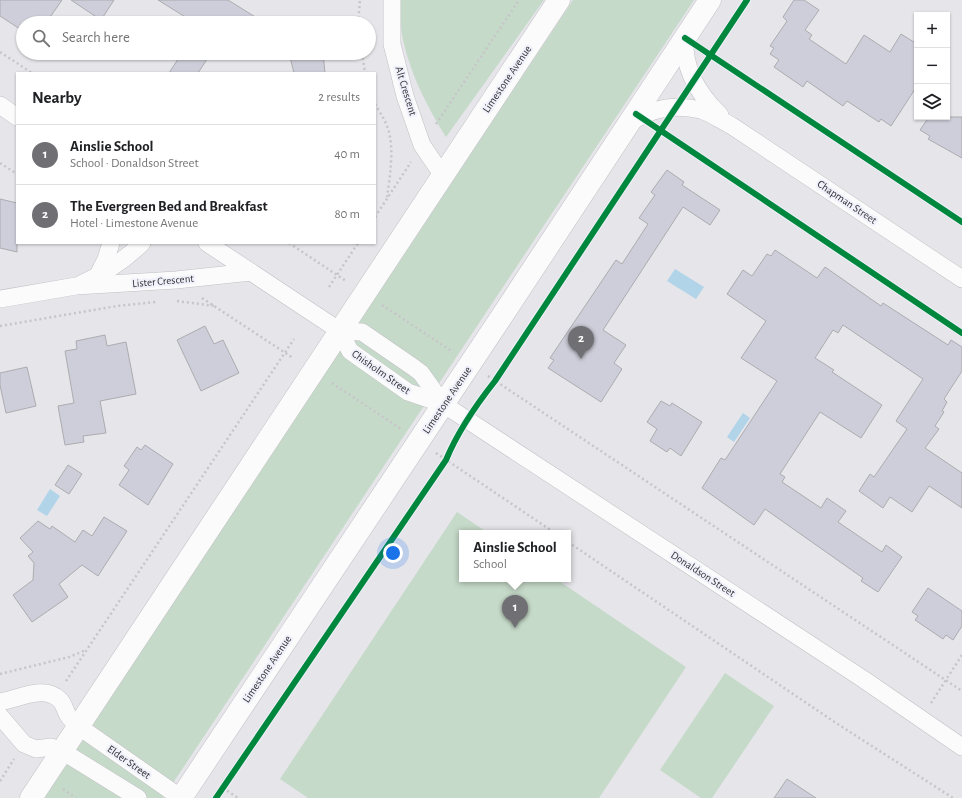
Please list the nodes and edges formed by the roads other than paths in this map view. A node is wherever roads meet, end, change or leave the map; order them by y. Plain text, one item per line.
1 (392, 0) edge
2 (560, 0) edge
3 (710, 0) edge
4 (685, 38) junction
5 (0, 105) edge
6 (16, 116) edge
7 (629, 124) junction
8 (732, 126) junction
9 (443, 176) junction
10 (111, 244) edge
11 (141, 244) edge
12 (209, 244) edge
13 (251, 272) junction
14 (97, 277) junction
15 (962, 279) edge
16 (76, 286) junction
17 (0, 299) edge
18 (340, 331) junction
19 (444, 404) junction
20 (0, 702) edge
21 (0, 716) edge
22 (78, 726) junction
23 (960, 740) edge
24 (62, 751) junction
25 (30, 798) edge
26 (138, 798) edge
27 (181, 798) edge

1 - 9 street, Alt Crescent
2 - 9 main road, Limestone Avenue
3 - 4 main road, Limestone Avenue
4 - 7 main road, Limestone Avenue
4 - 8 street, Chapman Street
5 - 6 street
7 - 8 street, Chapman Street
7 - 19 main road, Limestone Avenue
8 - 15 street, Chapman Street
9 - 18 main road, Limestone Avenue
10 - 14 street
11 - 14 street, Lister Crescent
12 - 13 street, Chisholm Street
13 - 16 street, Lister Crescent
13 - 18 street, Chisholm Street
14 - 16 street, Lister Crescent
16 - 17 street, Lister Crescent
18 - 19 street, Chisholm Street
18 - 19 street, Chisholm Street
18 - 22 main road, Limestone Avenue
19 - 23 street, Donaldson Street
19 - 27 main road, Limestone Avenue
20 - 22 street, Elder Street
21 - 24 street
22 - 24 main road, Limestone Avenue
22 - 27 street, Elder Street
24 - 25 main road, Limestone Avenue
24 - 26 street

